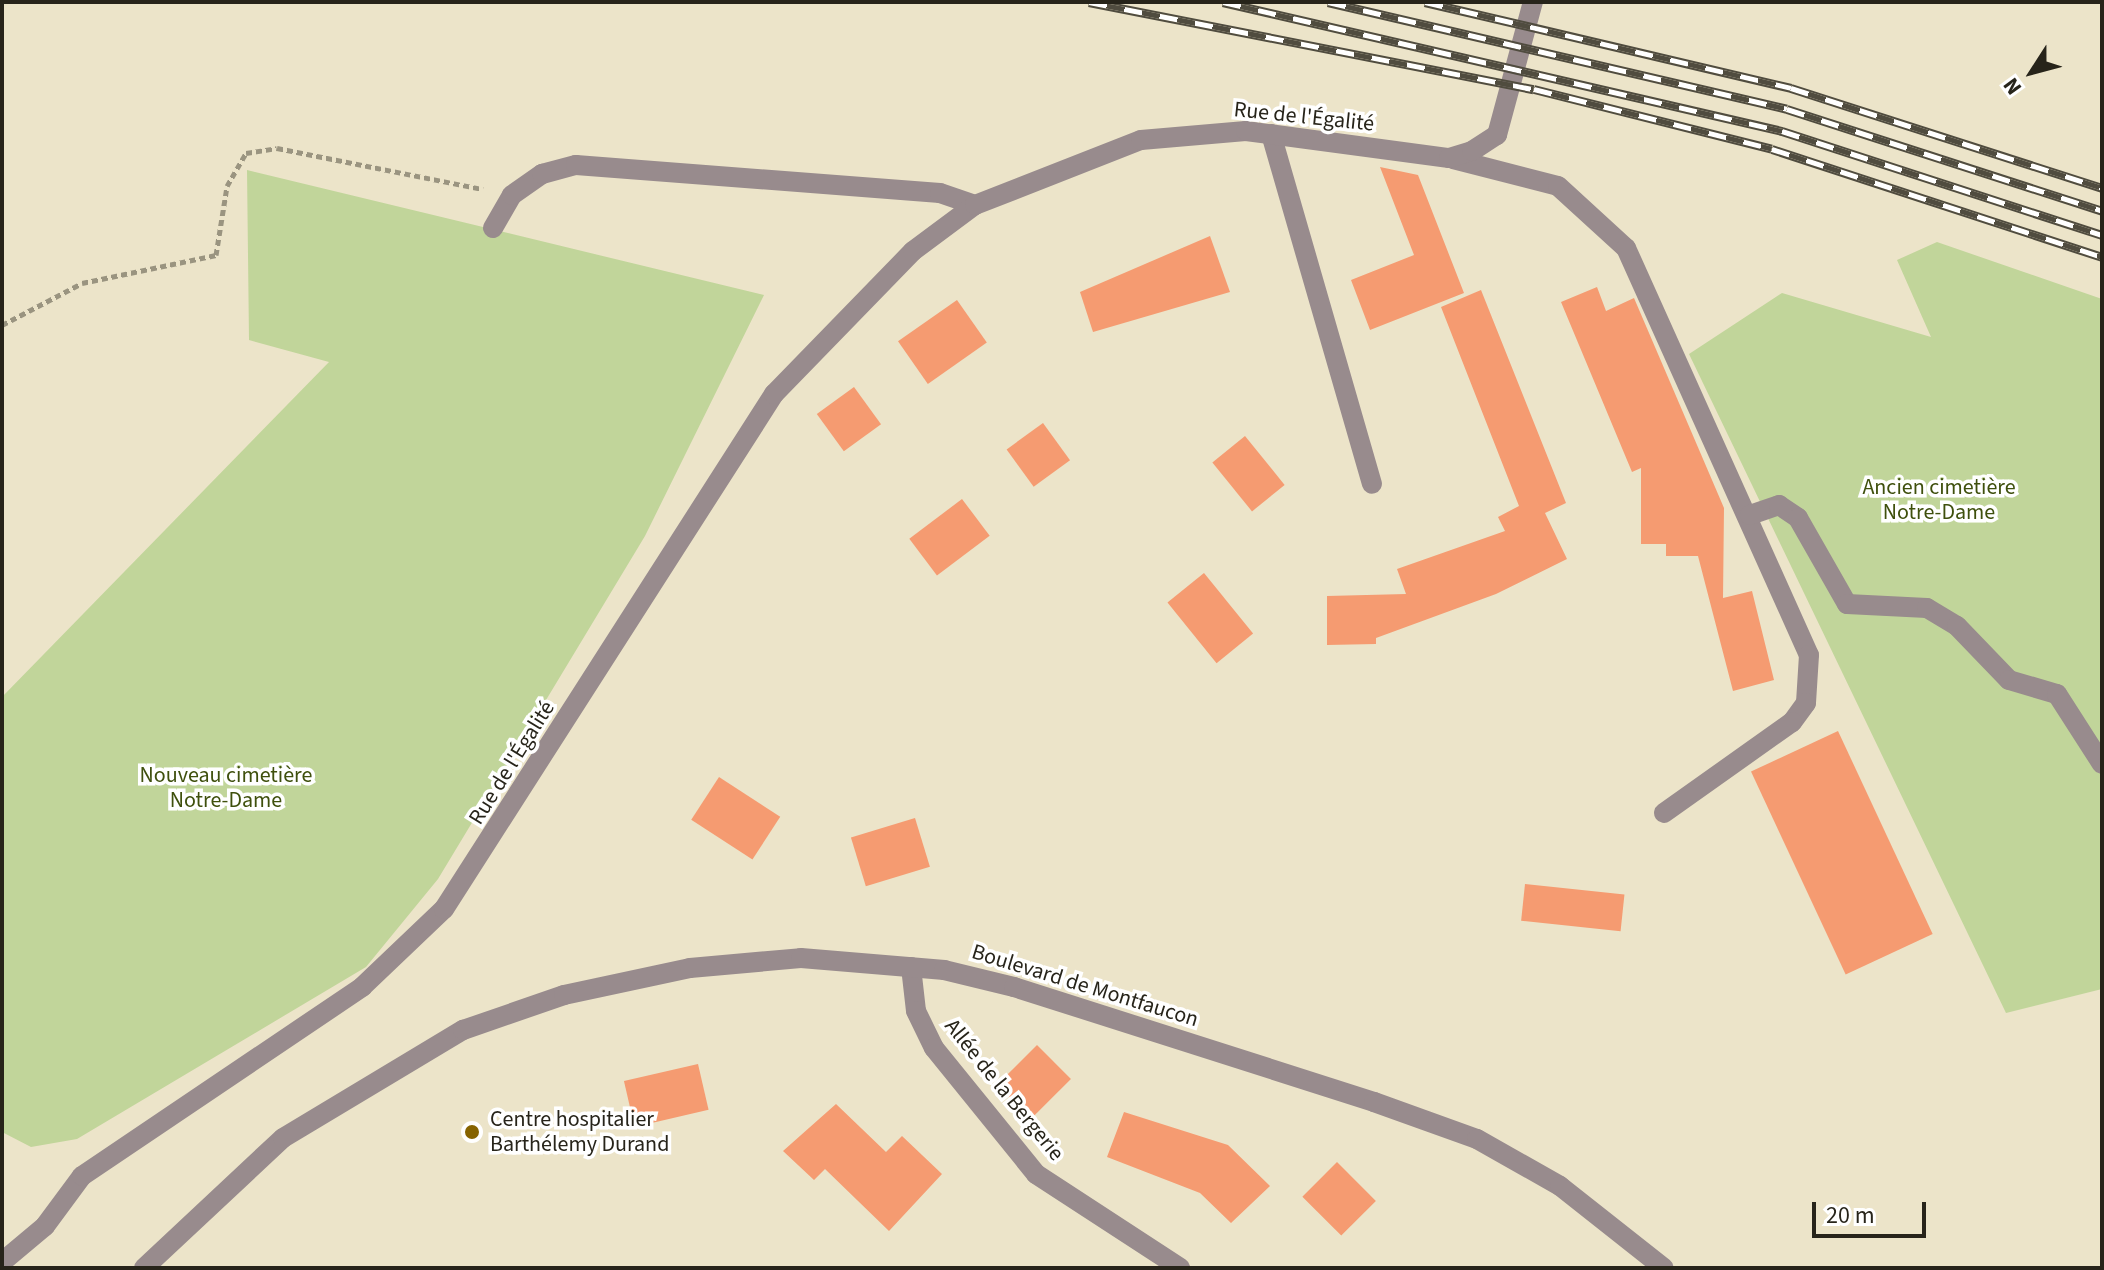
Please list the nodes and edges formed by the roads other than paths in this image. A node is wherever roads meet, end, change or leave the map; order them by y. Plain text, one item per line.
1 (1533, 2) edge
2 (1271, 134) junction
3 (1449, 158) junction
4 (975, 205) junction
5 (493, 228) dead end
6 (1372, 484) dead end
7 (1750, 515) junction
8 (2102, 764) edge
9 (1664, 813) dead end
10 (911, 967) junction
11 (2, 1262) edge
12 (8, 1268) edge
13 (144, 1268) edge
14 (1180, 1268) edge
15 (1664, 1268) edge

1 - 3 street
2 - 3 street, Rue de l'Égalité
2 - 4 street, Rue de l'Égalité
2 - 6 street
3 - 7 street, Rue de l'Égalité
4 - 5 street
4 - 11 street, Rue de l'Égalité
7 - 8 street
7 - 9 street, Rue de l'Égalité
10 - 13 street, Boulevard de Montfaucon
10 - 14 street, Allée de la Bergerie
10 - 15 street, Boulevard de Montfaucon
11 - 12 street, Rue de l'Égalité

